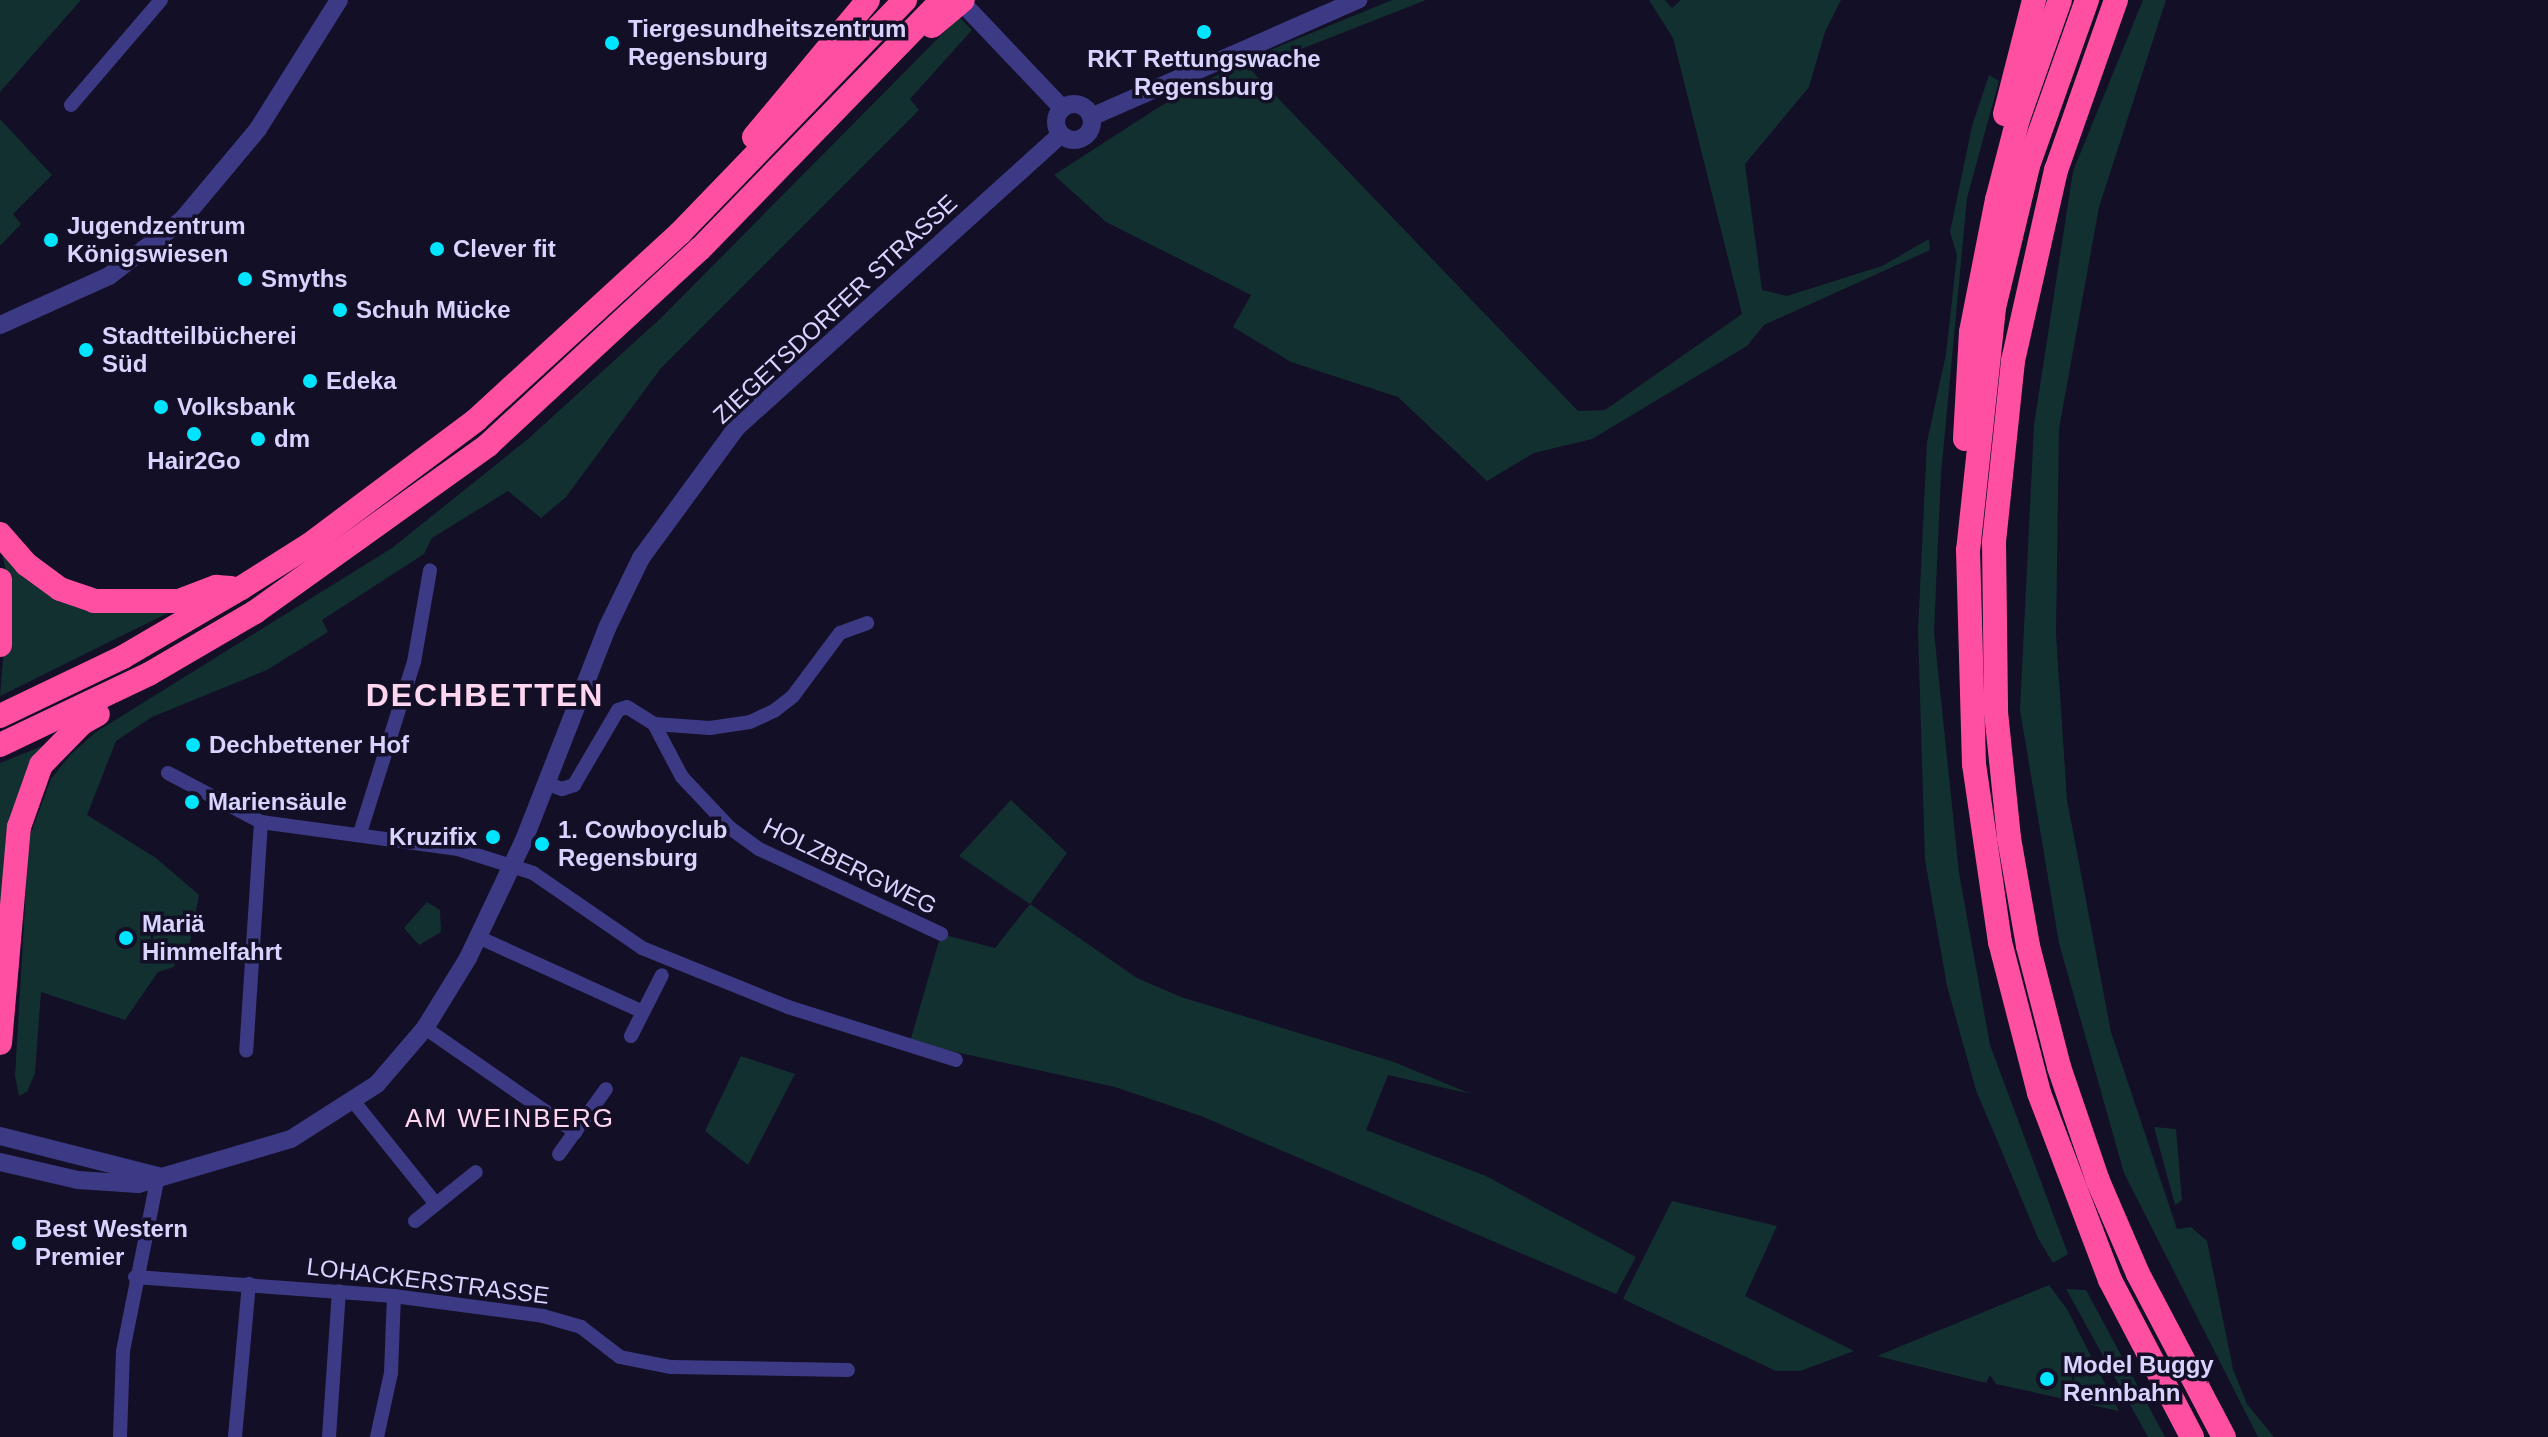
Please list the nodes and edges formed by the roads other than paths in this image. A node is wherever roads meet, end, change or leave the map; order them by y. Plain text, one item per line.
1 (161, 0) edge
2 (339, 0) edge
3 (868, 0) edge
4 (905, 0) edge
5 (942, 0) edge
6 (1358, 0) edge
7 (2034, 0) edge
8 (2060, 0) edge
9 (2087, 0) edge
10 (2116, 0) edge
11 (966, 5) edge
12 (902, 43) junction
13 (71, 105) dead end
14 (1062, 108) junction
15 (1091, 117) junction
16 (1060, 135) junction
17 (680, 233) junction
18 (1981, 279) junction
19 (1, 324) edge
20 (1971, 489) junction
21 (0, 534) edge
22 (430, 570) dead end
23 (0, 580) edge
24 (241, 588) junction
25 (867, 623) dead end
26 (0, 645) edge
27 (149, 674) junction
28 (0, 716) edge
29 (654, 724) junction
30 (0, 745) edge
31 (168, 773) dead end
32 (546, 783) junction
33 (261, 822) junction
34 (360, 833) junction
35 (510, 866) junction
36 (941, 934) dead end
37 (478, 937) junction
38 (662, 975) dead end
39 (2, 977) edge
40 (643, 1012) junction
41 (425, 1028) junction
42 (631, 1036) dead end
43 (0, 1043) edge
44 (246, 1051) dead end
45 (956, 1060) dead end
46 (606, 1089) dead end
47 (354, 1102) junction
48 (575, 1132) junction
49 (0, 1136) edge
50 (559, 1154) dead end
51 (0, 1162) edge
52 (476, 1172) dead end
53 (158, 1176) junction
54 (436, 1204) junction
55 (415, 1221) dead end
56 (135, 1277) junction
57 (249, 1284) junction
58 (339, 1291) junction
59 (394, 1296) junction
60 (848, 1370) dead end
61 (2168, 1397) junction
62 (120, 1437) edge
63 (235, 1437) edge
64 (329, 1437) edge
65 (377, 1437) edge
66 (2184, 1437) edge
67 (2192, 1437) edge
68 (2224, 1437) edge

1 - 13 street
2 - 19 street
3 - 17 highway
4 - 17 highway
5 - 12 highway
6 - 15 street
7 - 18 highway
8 - 18 highway
9 - 20 highway
10 - 68 highway
11 - 12 highway
11 - 14 street
12 - 27 highway
14 - 15 street
14 - 16 street
15 - 16 street
16 - 32 street, ZIEGETSDORFER STRASSE
17 - 24 highway
18 - 20 highway
20 - 61 highway
21 - 24 highway
22 - 34 street
23 - 26 highway
24 - 28 highway
25 - 29 street
27 - 30 highway
27 - 39 highway
29 - 32 street
29 - 36 street, HOLZBERGWEG
31 - 33 street
32 - 35 street, ZIEGETSDORFER STRASSE
33 - 34 street
33 - 44 street
34 - 35 street
35 - 37 street, ZIEGETSDORFER STRASSE
35 - 45 street
37 - 40 street
37 - 41 street, ZIEGETSDORFER STRASSE
38 - 40 street
39 - 43 highway
40 - 42 street
41 - 47 street, ZIEGETSDORFER STRASSE
41 - 48 street
46 - 48 street
47 - 53 street, ZIEGETSDORFER STRASSE
47 - 54 street
48 - 50 street
49 - 53 street, ZIEGETSDORFER STRASSE
51 - 53 street, ZIEGETSDORFER STRASSE
52 - 54 street
53 - 56 street
54 - 55 street
56 - 57 street, LOHACKERSTRASSE
56 - 62 street
57 - 58 street, LOHACKERSTRASSE
57 - 63 street
58 - 59 street, LOHACKERSTRASSE
58 - 64 street
59 - 60 street, LOHACKERSTRASSE
59 - 65 street
61 - 66 highway
61 - 67 highway

